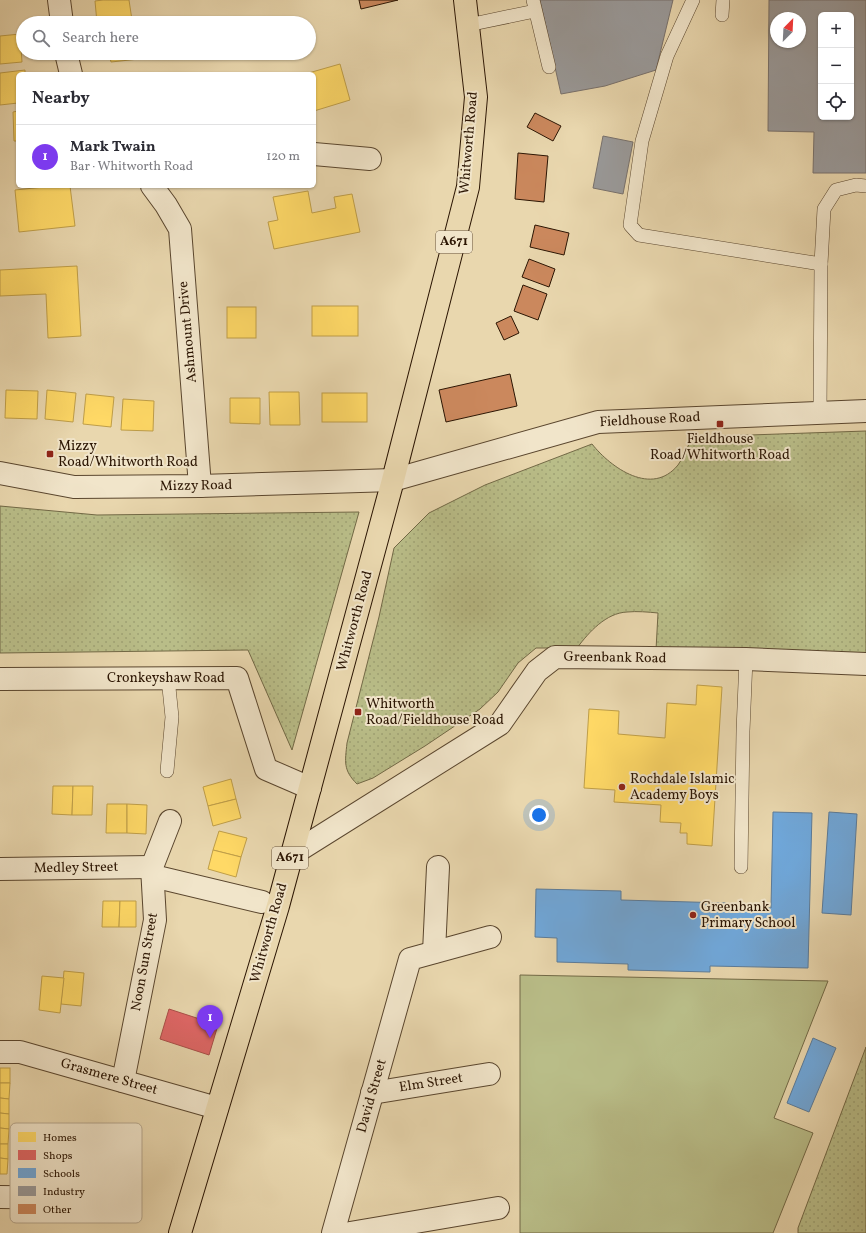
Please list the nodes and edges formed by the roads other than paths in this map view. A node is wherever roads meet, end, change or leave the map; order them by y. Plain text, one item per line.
1 (59, 0) edge
2 (465, 0) edge
3 (693, 0) edge
4 (723, 0) edge
5 (534, 5) edge
6 (722, 15) dead end
7 (61, 16) edge
8 (468, 25) junction
9 (68, 60) edge
10 (549, 68) dead end
11 (71, 72) edge
12 (316, 154) edge
13 (370, 159) dead end
14 (866, 186) edge
15 (153, 188) edge
16 (821, 264) junction
17 (866, 411) edge
18 (820, 413) junction
19 (0, 473) edge
20 (393, 480) junction
21 (200, 486) junction
22 (746, 659) junction
23 (866, 664) edge
24 (168, 678) junction
25 (0, 679) edge
26 (168, 771) dead end
27 (310, 788) junction
28 (170, 821) dead end
29 (291, 855) junction
30 (438, 867) dead end
31 (741, 867) dead end
32 (0, 869) edge
33 (153, 871) junction
34 (262, 902) dead end
35 (490, 937) dead end
36 (434, 952) junction
37 (0, 1052) edge
38 (489, 1074) dead end
39 (123, 1081) junction
40 (372, 1093) junction
41 (217, 1108) junction
42 (0, 1197) edge
43 (10, 1197) edge
44 (498, 1208) dead end
45 (180, 1233) edge
46 (333, 1233) edge
47 (350, 1233) edge

1 - 7 street
2 - 8 main road, Whitworth Road / A671
3 - 16 lane
4 - 6 lane
5 - 8 lane
5 - 10 lane
8 - 20 main road, Whitworth Road / A671
9 - 11 street
12 - 13 street
14 - 16 lane
15 - 21 street, Ashmount Drive
16 - 18 lane
17 - 18 street, Fieldhouse Road
18 - 20 street, Fieldhouse Road
19 - 21 street, Mizzy Road
20 - 21 street, Mizzy Road
20 - 27 main road, Whitworth Road / A671
22 - 23 street, Greenbank Road
22 - 29 street, Greenbank Road
22 - 31 lane
24 - 25 street, Cronkeyshaw Road
24 - 26 lane
24 - 27 street, Cronkeyshaw Road
27 - 29 main road, Whitworth Road / A671
28 - 33 street, Noon Sun Street
29 - 41 main road, Whitworth Road / A671
30 - 36 street
32 - 33 street, Medley Street
33 - 34 street, Medley Street
33 - 39 street, Noon Sun Street
35 - 36 street
36 - 40 street, David Street
37 - 39 street, Grasmere Street
38 - 40 street, Elm Street
39 - 41 street, Grasmere Street
40 - 46 street, David Street
41 - 45 main road, Whitworth Road / A671
42 - 43 street
44 - 47 street

